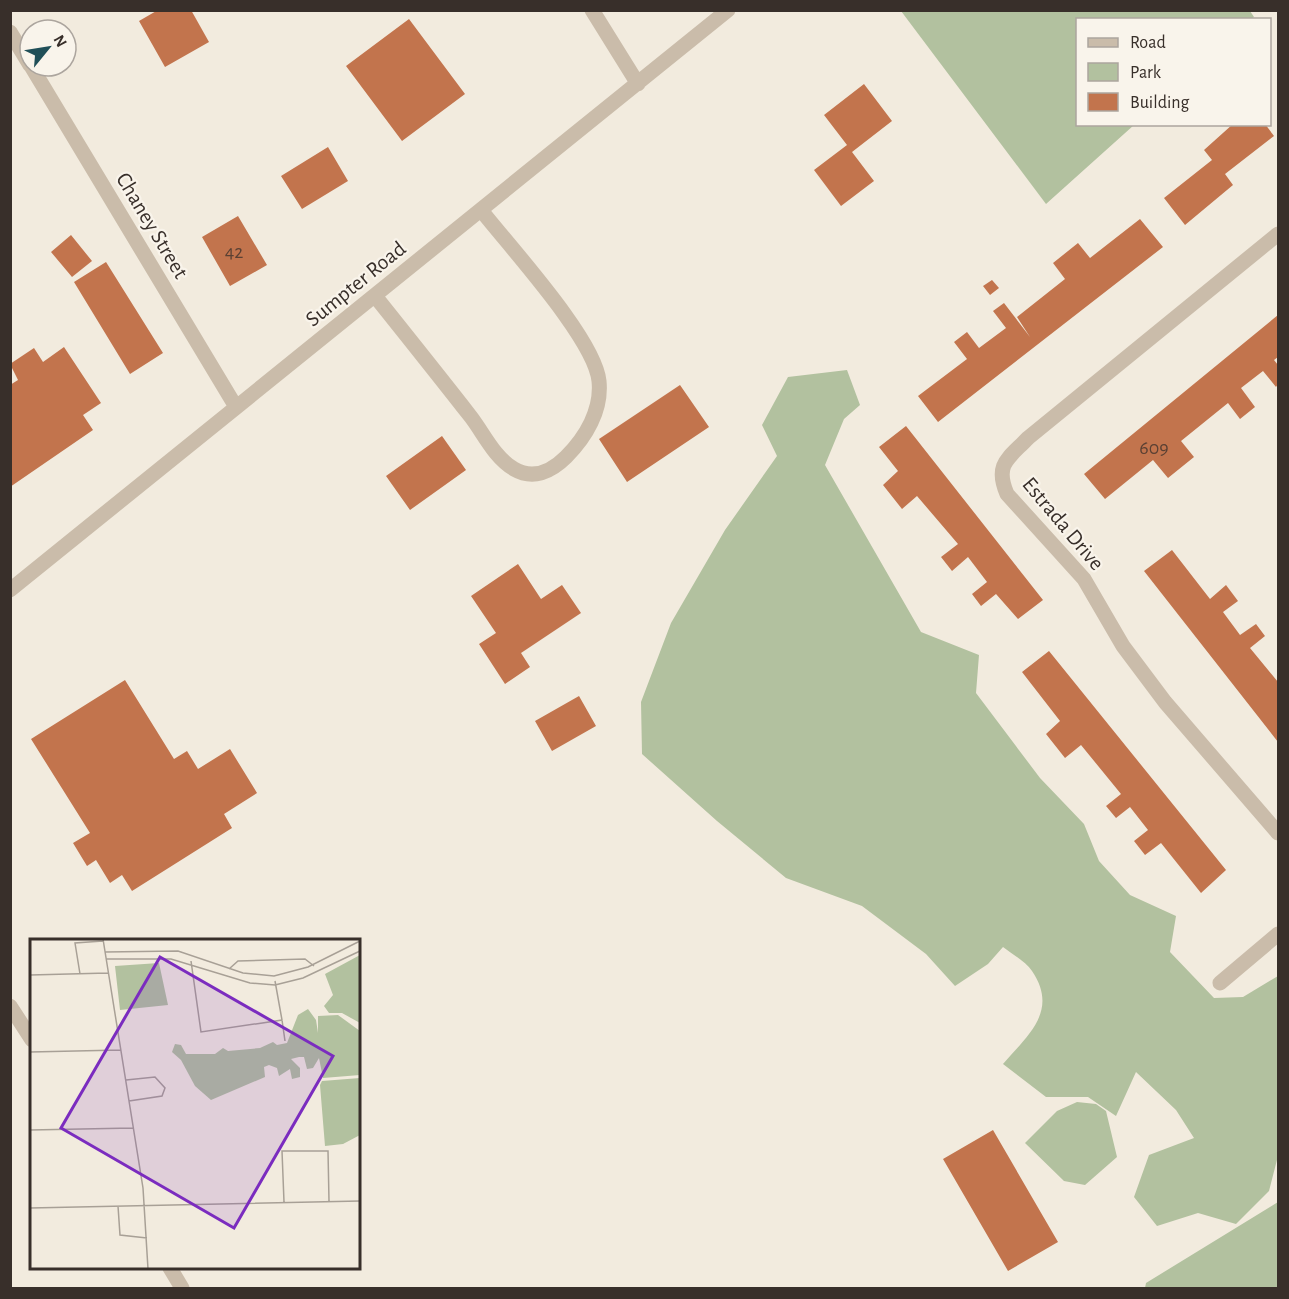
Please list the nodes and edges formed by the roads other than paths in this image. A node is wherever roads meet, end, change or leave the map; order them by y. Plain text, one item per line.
1 (592, 10) edge
2 (728, 10) edge
3 (10, 32) edge
4 (18, 45) edge
5 (38, 78) edge
6 (638, 84) junction
7 (481, 210) junction
8 (1278, 234) edge
9 (375, 296) junction
10 (236, 407) junction
11 (10, 591) edge
12 (1278, 833) edge
13 (1278, 934) edge
14 (1220, 983) dead end
15 (10, 1006) edge
16 (30, 1037) edge
17 (171, 1269) edge
18 (182, 1288) edge

1 - 6 street
2 - 6 street, Sumpter Road
3 - 4 street, Chaney Street
5 - 10 street, Chaney Street
6 - 7 street, Sumpter Road
7 - 9 street, Sumpter Road
7 - 9 street
8 - 12 street, Estrada Drive
9 - 10 street, Sumpter Road
10 - 11 street, Sumpter Road
13 - 14 street
15 - 16 street
17 - 18 street

